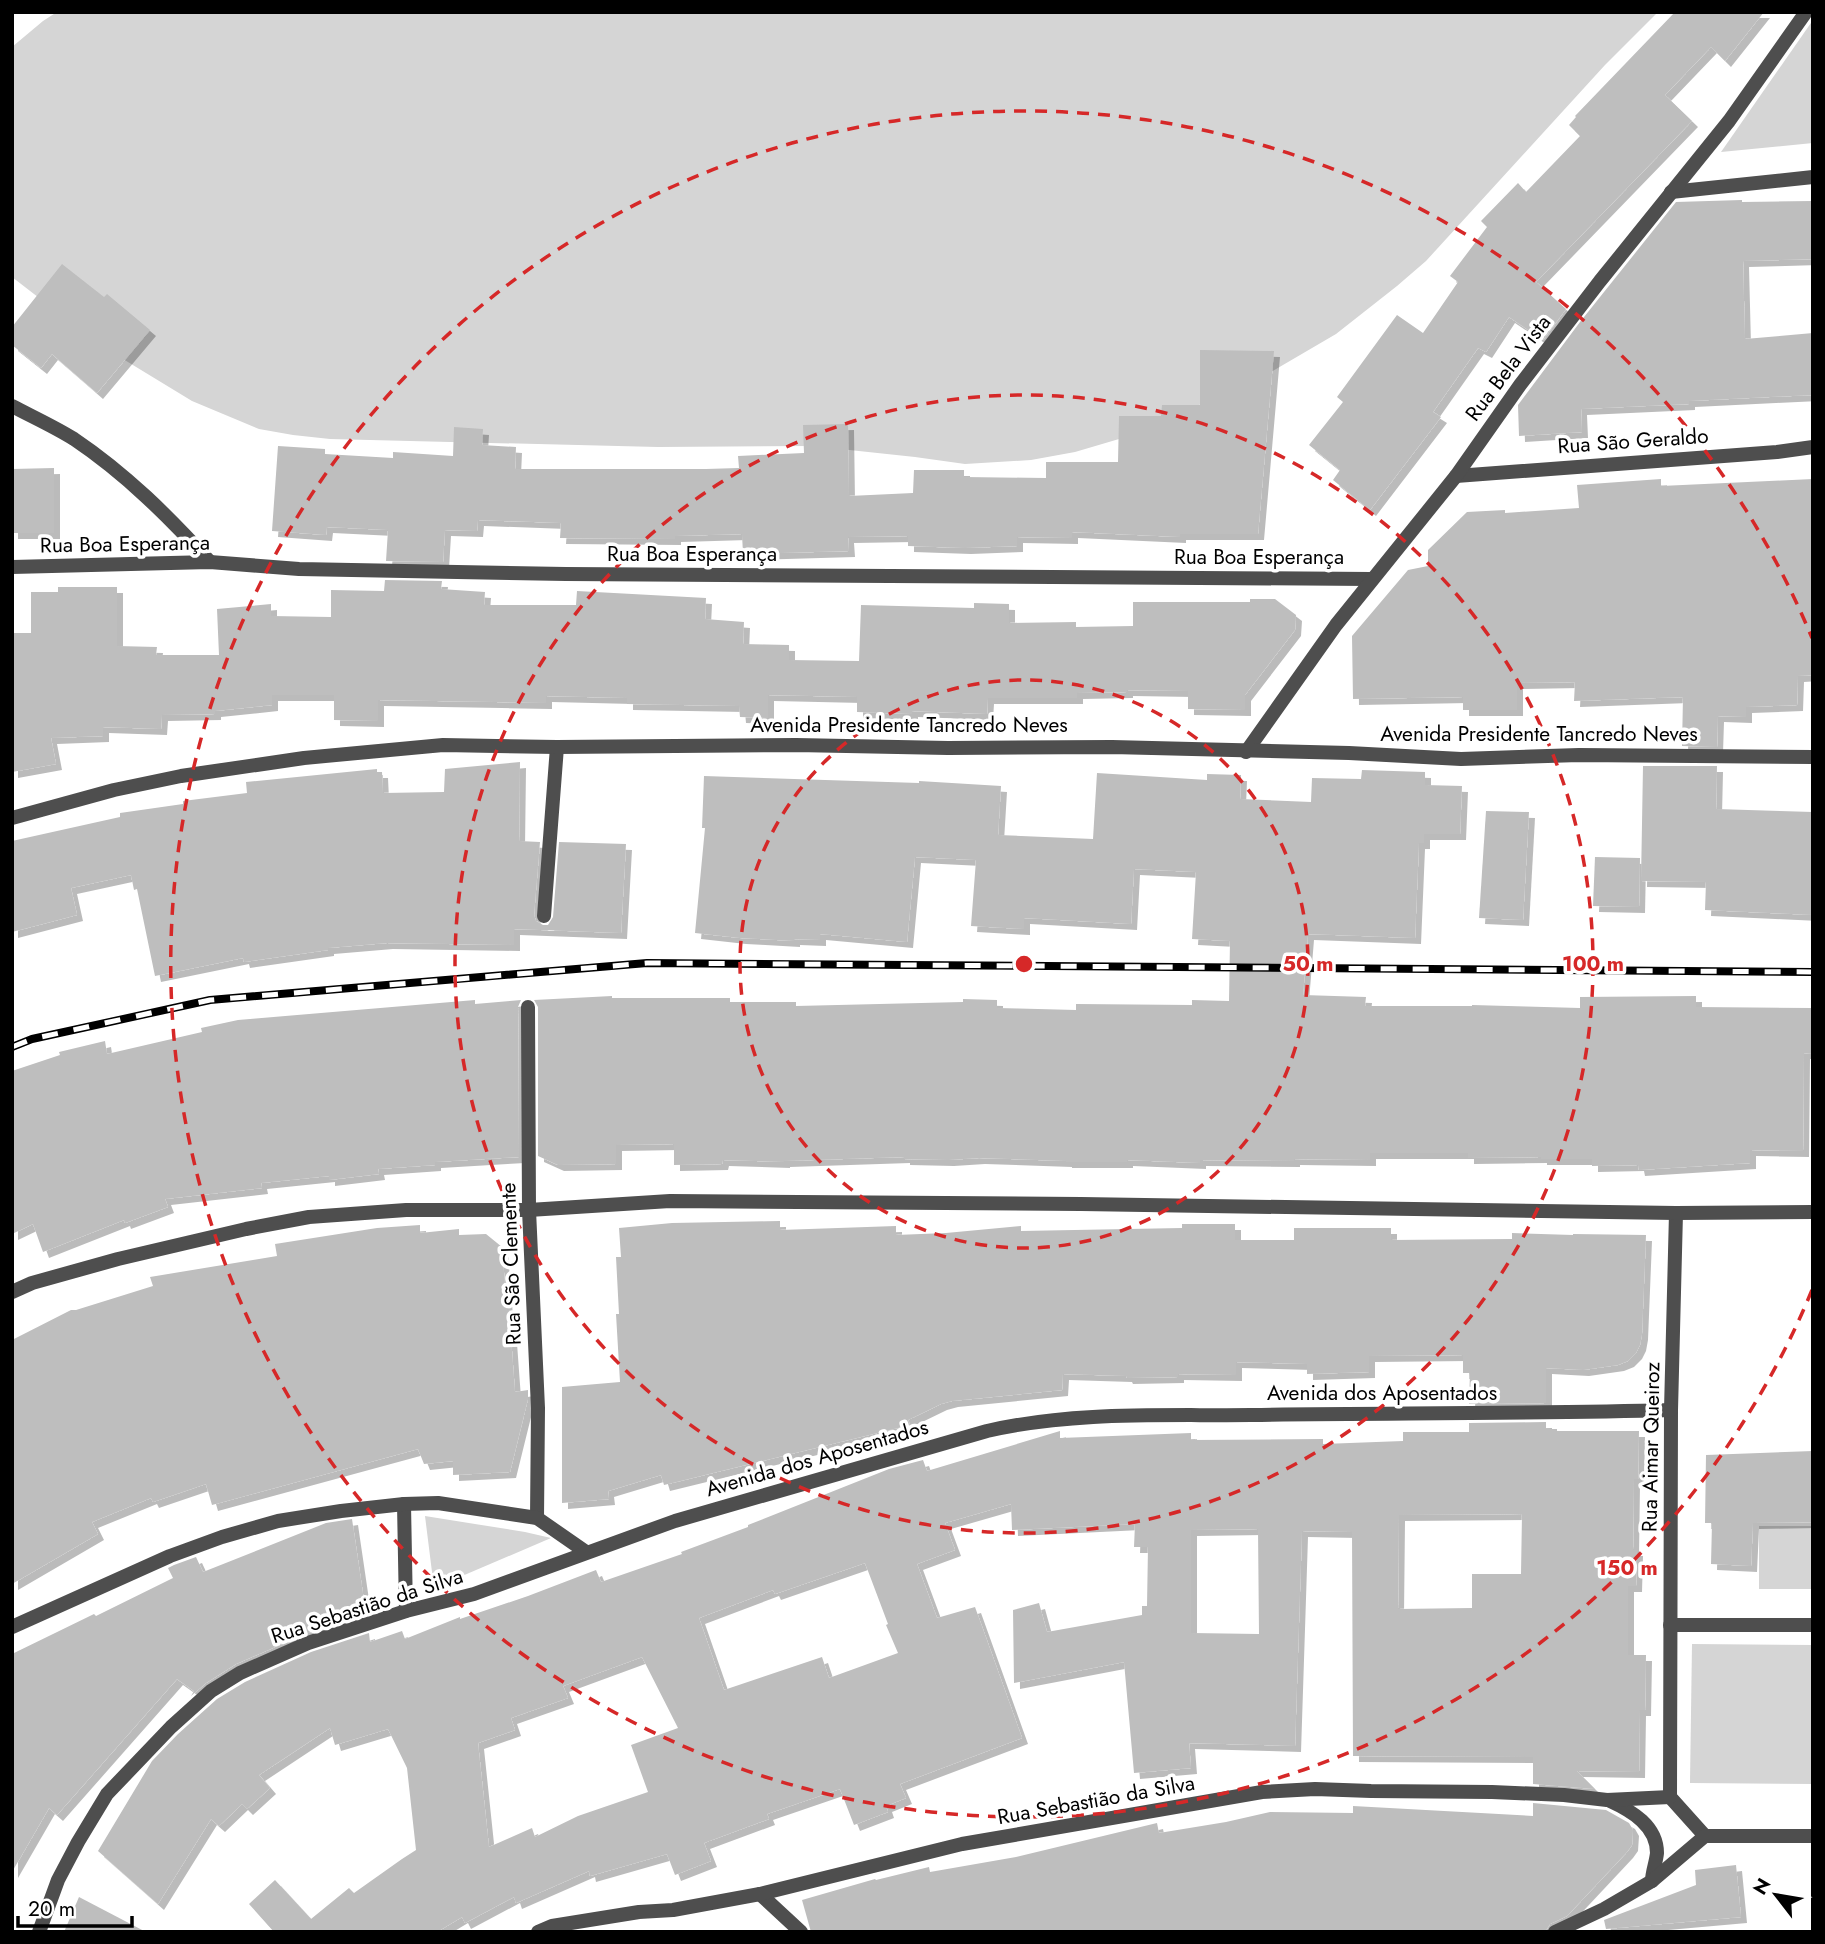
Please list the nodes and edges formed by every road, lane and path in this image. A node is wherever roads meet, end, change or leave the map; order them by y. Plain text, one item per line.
1 (1806, 12) edge
2 (1813, 177) edge
3 (1671, 192) junction
4 (12, 406) edge
5 (1813, 447) edge
6 (1456, 476) junction
7 (210, 562) junction
8 (12, 567) edge
9 (1371, 579) junction
10 (557, 747) junction
11 (1247, 752) junction
12 (1813, 757) edge
13 (12, 818) edge
14 (544, 916) dead end
15 (528, 1007) dead end
16 (529, 1210) junction
17 (1813, 1212) edge
18 (1676, 1213) junction
19 (12, 1292) edge
20 (1671, 1410) junction
21 (404, 1504) junction
22 (537, 1518) junction
23 (586, 1552) junction
24 (406, 1611) junction
25 (1670, 1625) junction
26 (1813, 1625) edge
27 (12, 1627) edge
28 (1670, 1797) junction
29 (1607, 1800) junction
30 (1704, 1836) junction
31 (1813, 1836) edge
32 (1653, 1881) junction
33 (760, 1895) junction
34 (39, 1932) edge
35 (538, 1932) edge
36 (801, 1932) edge
37 (1555, 1932) edge

1 - 3 street, Rua Bela Vista
2 - 3 street
3 - 6 street, Rua Bela Vista
4 - 7 street
5 - 6 street, Rua São Geraldo
6 - 9 street, Rua Bela Vista
7 - 8 street, Rua Boa Esperança
7 - 9 street, Rua Boa Esperança
9 - 11 street, Rua Bela Vista
10 - 11 street, Avenida Presidente Tancredo Neves
10 - 13 street, Avenida Presidente Tancredo Neves
10 - 14 street
11 - 12 street, Avenida Presidente Tancredo Neves
15 - 16 street, Rua São Clemente
16 - 18 street
16 - 19 street
16 - 22 street, Rua São Clemente
17 - 18 street
18 - 20 street, Rua Aimar Queiroz
20 - 23 street, Avenida dos Aposentados
20 - 25 street, Rua Aimar Queiroz
21 - 22 street
21 - 24 street
21 - 27 street
22 - 23 street
23 - 24 street, Rua Sebastião da Silva
24 - 34 street, Rua Sebastião da Silva
25 - 26 street
25 - 28 street, Rua Aimar Queiroz
28 - 29 street, Rua Sebastião da Silva
28 - 30 street
29 - 32 street
29 - 33 street, Rua Sebastião da Silva
30 - 31 street
30 - 32 street
32 - 37 street
33 - 35 street, Rua Sebastião da Silva
33 - 36 street

